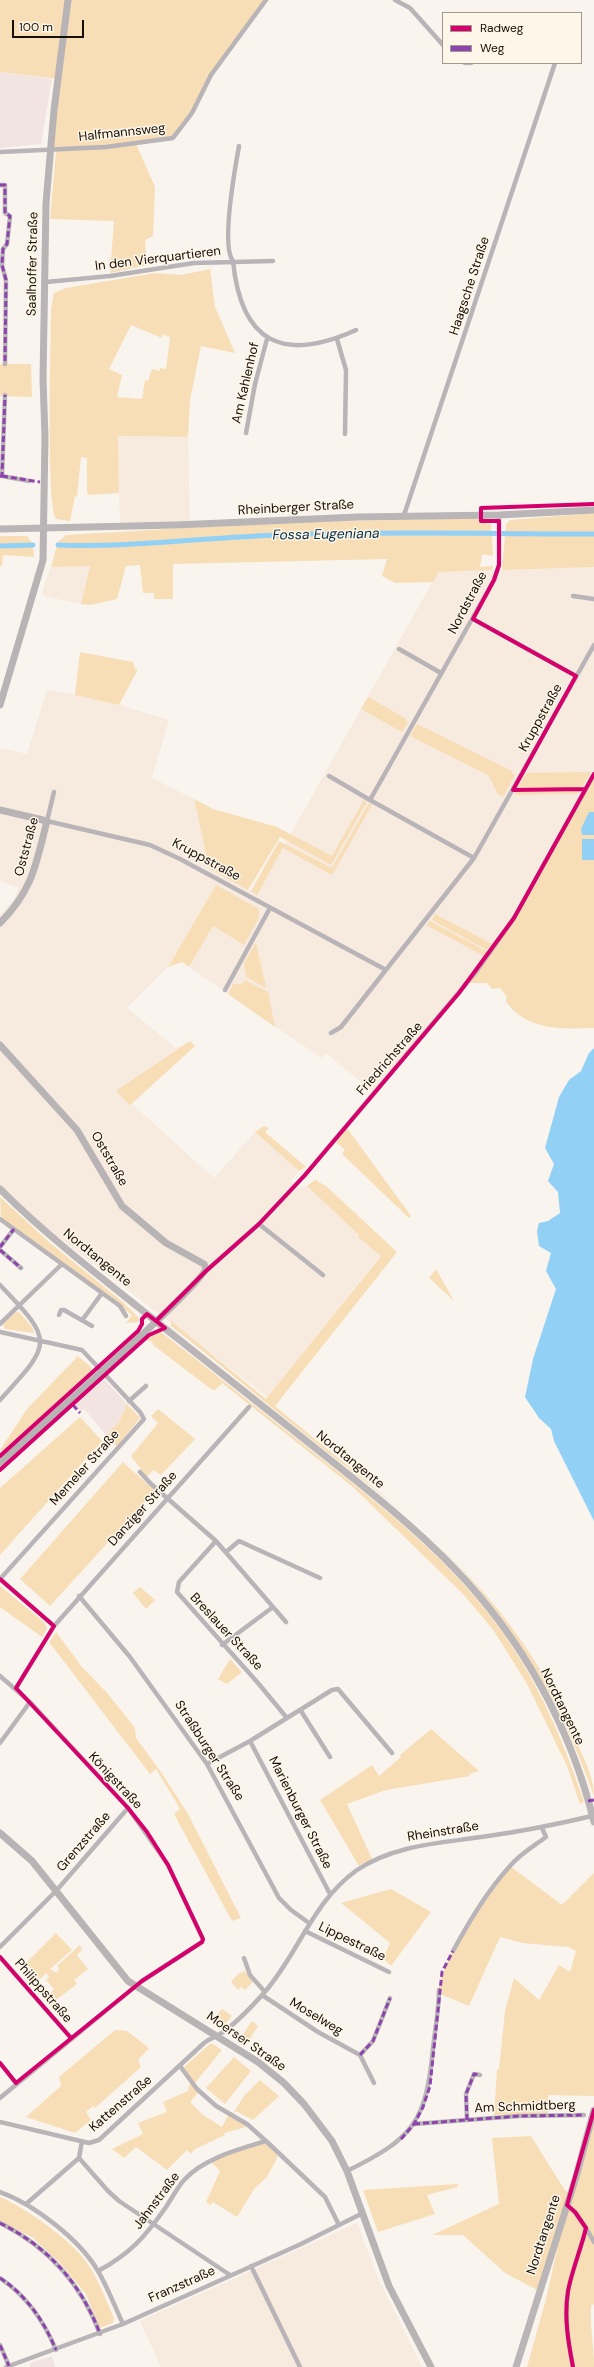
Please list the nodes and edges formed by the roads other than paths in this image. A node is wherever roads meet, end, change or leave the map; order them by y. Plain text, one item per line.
1 (68, 0) edge
2 (266, 0) edge
3 (395, 0) edge
4 (442, 44) edge
5 (555, 64) edge
6 (239, 146) dead end
7 (50, 151) junction
8 (0, 152) edge
9 (0, 185) edge
10 (0, 244) edge
11 (8, 244) junction
12 (272, 261) dead end
13 (233, 262) junction
14 (46, 282) junction
15 (356, 330) dead end
16 (267, 338) junction
17 (337, 339) junction
18 (5, 364) dead end
19 (5, 395) dead end
20 (2, 422) edge
21 (246, 433) dead end
22 (345, 434) dead end
23 (1, 476) edge
24 (29, 480) dead end
25 (594, 510) edge
26 (404, 515) junction
27 (499, 515) junction
28 (0, 529) edge
29 (45, 529) junction
30 (573, 596) dead end
31 (594, 599) edge
32 (473, 619) junction
33 (594, 645) edge
34 (399, 649) dead end
35 (441, 673) junction
36 (576, 676) junction
37 (0, 705) edge
38 (594, 774) edge
39 (329, 776) dead end
40 (54, 792) dead end
41 (370, 800) junction
42 (0, 810) edge
43 (47, 821) junction
44 (474, 858) junction
45 (270, 908) junction
46 (0, 922) edge
47 (386, 970) junction
48 (225, 990) dead end
49 (331, 1033) dead end
50 (0, 1045) edge
51 (0, 1189) edge
52 (0, 1219) edge
53 (259, 1224) junction
54 (14, 1229) junction
55 (0, 1249) edge
56 (62, 1264) junction
57 (21, 1268) dead end
58 (206, 1271) junction
59 (323, 1275) dead end
60 (0, 1285) edge
61 (102, 1293) junction
62 (20, 1306) junction
63 (59, 1315) dead end
64 (126, 1316) dead end
65 (83, 1319) junction
66 (156, 1321) junction
67 (0, 1324) edge
68 (92, 1326) dead end
69 (0, 1332) edge
70 (40, 1340) junction
71 (101, 1371) junction
72 (146, 1386) dead end
73 (0, 1400) edge
74 (129, 1401) junction
75 (249, 1407) dead end
76 (0, 1462) edge
77 (140, 1472) dead end
78 (167, 1498) junction
79 (216, 1541) junction
80 (226, 1552) junction
81 (320, 1578) dead end
82 (0, 1579) edge
83 (79, 1596) junction
84 (273, 1607) junction
85 (286, 1622) dead end
86 (54, 1626) junction
87 (222, 1645) junction
88 (0, 1676) edge
89 (16, 1688) junction
90 (30, 1702) junction
91 (300, 1710) junction
92 (287, 1718) junction
93 (250, 1741) junction
94 (0, 1743) edge
95 (392, 1753) dead end
96 (330, 1758) dead end
97 (208, 1764) junction
98 (128, 1808) junction
99 (593, 1818) edge
100 (542, 1828) junction
101 (0, 1833) edge
102 (56, 1891) junction
103 (330, 1894) junction
104 (309, 1923) junction
105 (305, 1931) junction
106 (0, 1947) edge
107 (453, 1951) dead end
108 (0, 1957) edge
109 (244, 1958) dead end
110 (389, 1972) dead end
111 (136, 1987) junction
112 (439, 1990) dead end
113 (263, 1994) junction
114 (390, 1998) dead end
115 (217, 2036) junction
116 (71, 2038) junction
117 (360, 2055) junction
118 (0, 2063) edge
119 (180, 2066) junction
120 (480, 2075) dead end
121 (16, 2083) junction
122 (374, 2083) dead end
123 (0, 2098) edge
124 (594, 2110) edge
125 (584, 2115) dead end
126 (467, 2120) junction
127 (0, 2122) edge
128 (414, 2124) junction
129 (82, 2141) junction
130 (266, 2141) junction
131 (79, 2158) junction
132 (347, 2171) junction
133 (0, 2192) edge
134 (26, 2204) junction
135 (567, 2205) junction
136 (363, 2213) junction
137 (0, 2223) edge
138 (154, 2225) junction
139 (339, 2225) junction
140 (586, 2228) junction
141 (594, 2242) edge
142 (251, 2266) junction
143 (98, 2271) junction
144 (230, 2275) junction
145 (0, 2278) edge
146 (123, 2324) junction
147 (100, 2334) junction
148 (0, 2345) edge
149 (56, 2350) junction
150 (8, 2366) edge
151 (300, 2367) edge
152 (431, 2367) edge
153 (516, 2367) edge
154 (573, 2367) edge

1 - 7 street, Saalhoffer Straße
2 - 7 street, Halfmannsweg
3 - 4 street
5 - 26 street, Haagsche Straße
6 - 13 street
7 - 8 street, Halfmannsweg
7 - 14 street, Saalhoffer Straße
9 - 11 street
10 - 11 street
11 - 18 street
12 - 13 street, In den Vierquartieren
13 - 14 street, In den Vierquartieren
13 - 16 street
14 - 29 street, Saalhoffer Straße
15 - 17 street
16 - 17 street
16 - 21 street, Am Kahlenhof
17 - 22 street
19 - 20 street
20 - 23 street
23 - 24 street
25 - 27 main road, Rheinberger Straße
26 - 27 main road, Rheinberger Straße
26 - 29 main road, Rheinberger Straße
27 - 32 street, Nordstraße
28 - 29 main road, Rheinberger Straße
29 - 37 street, Saalhoffer Straße
30 - 31 street
32 - 35 street, Nordstraße
32 - 36 street, Kruppstraße
33 - 36 street, Kruppstraße
34 - 35 street
35 - 41 street, Nordstraße
36 - 44 street, Kruppstraße
38 - 53 street, Friedrichstraße
39 - 41 street
40 - 43 street, Oststraße
41 - 44 street
42 - 43 street, Kruppstraße
43 - 45 street, Kruppstraße
43 - 46 street, Oststraße
44 - 47 street, Kruppstraße
45 - 47 street, Kruppstraße
45 - 48 street
47 - 49 street, Kruppstraße
50 - 58 street, Oststraße
51 - 66 main road, Nordtangente
52 - 54 street
53 - 58 street, Friedrichstraße
53 - 59 street
54 - 55 street
54 - 56 street
55 - 57 street
56 - 61 street
56 - 62 street
58 - 66 street, Friedrichstraße
60 - 62 street
61 - 64 street
61 - 65 street
62 - 67 street
62 - 70 street
63 - 65 street
65 - 68 street
66 - 71 street, Friedrichstraße
66 - 99 main road, Nordtangente
69 - 70 street, Memeler Straße
70 - 71 street, Memeler Straße
70 - 73 street
71 - 74 street, Memeler Straße
71 - 76 street, Friedrichstraße
72 - 74 street
74 - 82 street, Memeler Straße
75 - 78 street, Danziger Straße
77 - 78 street
78 - 79 street
78 - 83 street, Danziger Straße
79 - 80 street
79 - 87 street, Breslauer Straße
80 - 81 street
80 - 84 street
82 - 86 street
83 - 86 street, Danziger Straße
83 - 97 street, Straßburger Straße
84 - 85 street
84 - 87 street
86 - 89 street, Danziger Straße
87 - 92 street, Breslauer Straße
88 - 89 street, Königstraße
89 - 90 street, Königstraße
90 - 94 street
90 - 98 street, Königstraße
91 - 92 street
91 - 95 street
91 - 96 street
92 - 93 street
93 - 97 street
93 - 103 street, Marienburger Straße
97 - 104 street, Straßburger Straße
98 - 102 street, Grenzstraße
98 - 111 street, Königstraße
99 - 100 street, Rheinstraße
100 - 103 street, Rheinstraße
100 - 107 street
101 - 102 street, Moerser Straße
102 - 106 street, Grenzstraße
102 - 111 street, Moerser Straße
103 - 104 street, Rheinstraße
104 - 105 street, Rheinstraße
105 - 110 street, Lippestraße
105 - 113 street, Rheinstraße
108 - 116 street, Philippstraße
109 - 113 street
111 - 115 street, Moerser Straße
111 - 116 street
112 - 128 street
113 - 115 street, Rheinstraße
113 - 117 street, Moselweg
114 - 117 street
115 - 119 street, Kattenstraße
115 - 132 street, Moerser Straße
116 - 121 street
117 - 122 street
118 - 121 street
119 - 129 street, Kattenstraße
119 - 130 street
120 - 126 street, Am Schmidtberg
121 - 123 street
124 - 135 main road, Nordtangente
125 - 126 street, Am Schmidtberg
126 - 128 street, Am Schmidtberg
127 - 129 street, Kattenstraße
128 - 132 street
129 - 131 street
130 - 138 street, Jahnstraße
130 - 139 street
131 - 134 street
131 - 138 street
132 - 136 street, Moerser Straße
133 - 134 street
134 - 143 street
135 - 140 street
135 - 153 main road, Nordtangente
136 - 139 street, Franzstraße
136 - 152 street, Moerser Straße
137 - 147 street
138 - 143 street, Jahnstraße
138 - 144 street
139 - 142 street, Franzstraße
140 - 141 street
140 - 154 street
142 - 144 street, Franzstraße
142 - 151 street
143 - 146 street
144 - 146 street, Franzstraße
145 - 149 street
146 - 147 street, Franzstraße
147 - 149 street, Franzstraße
148 - 150 street
149 - 150 street, Franzstraße

